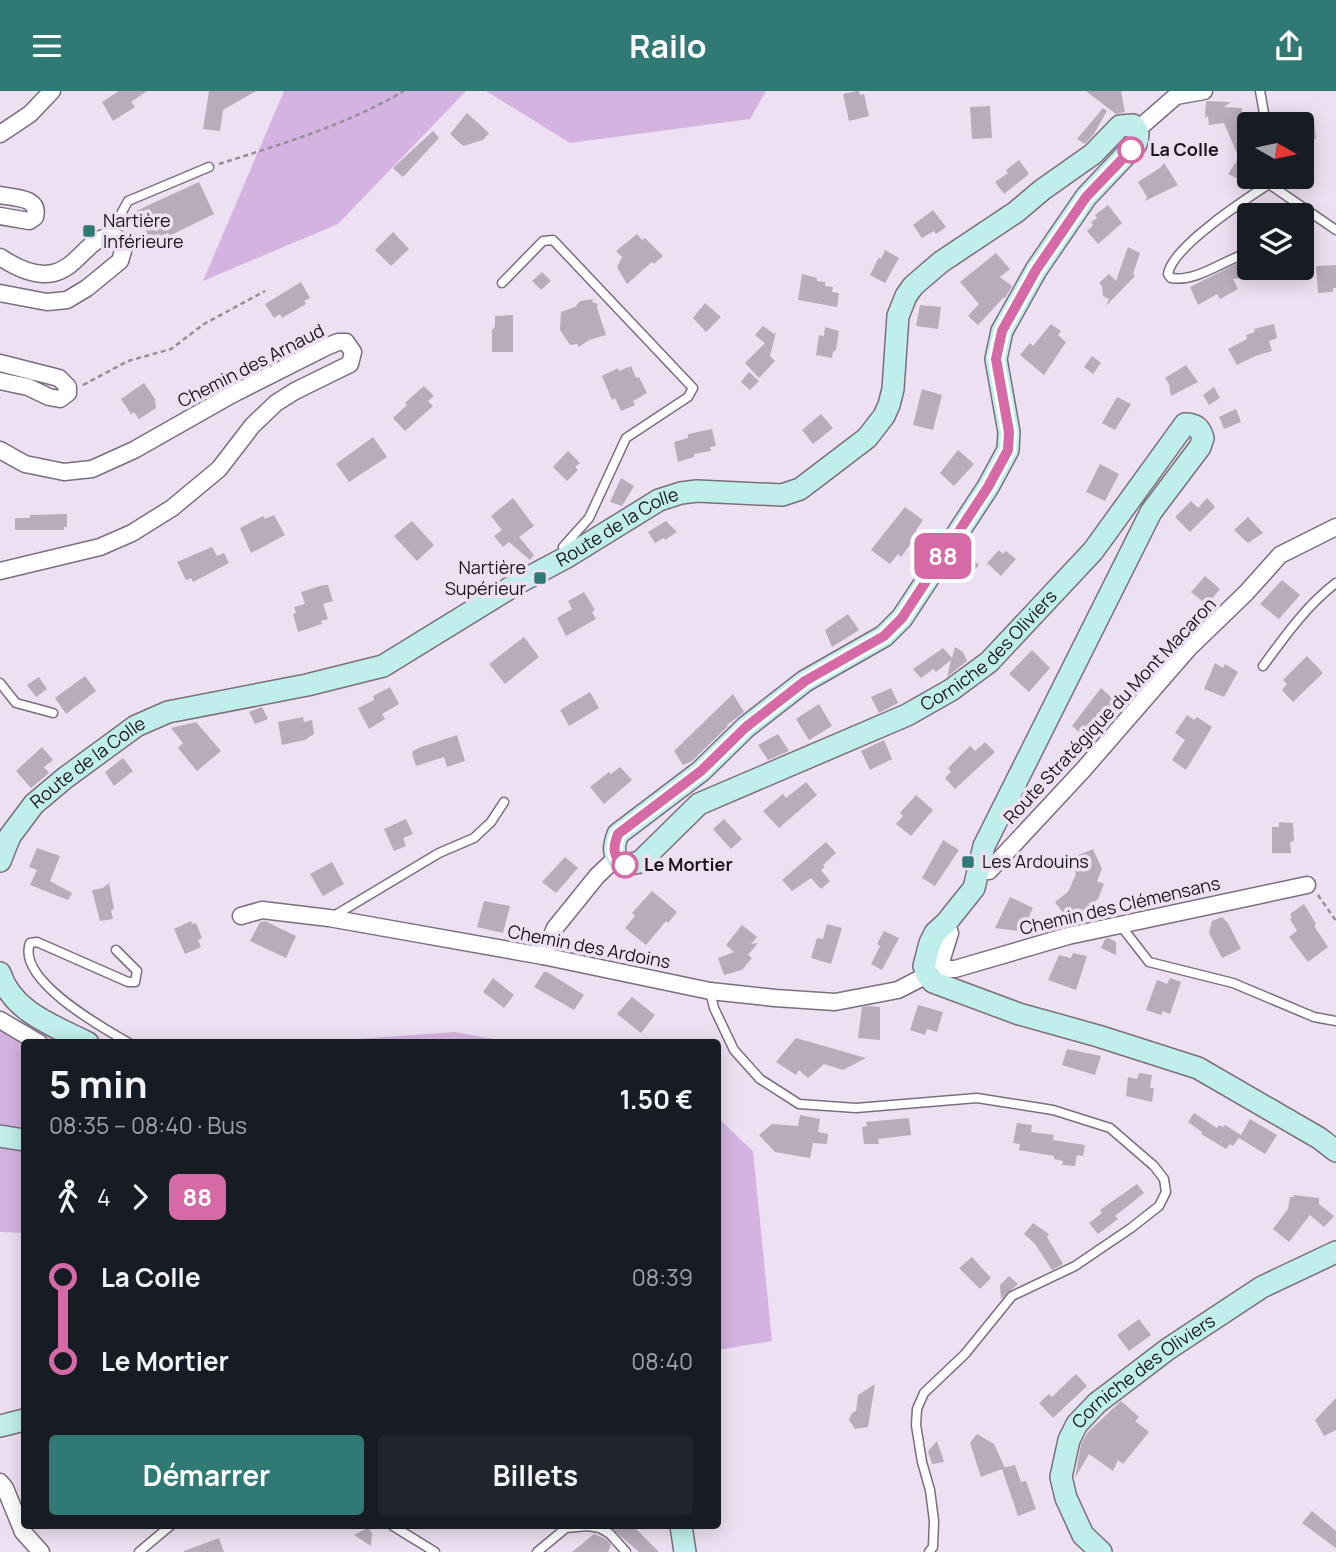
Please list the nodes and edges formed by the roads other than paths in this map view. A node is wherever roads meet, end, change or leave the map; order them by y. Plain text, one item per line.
1 (52, 91) edge
2 (1204, 91) edge
3 (1260, 91) edge
4 (1177, 93) edge
5 (1264, 112) edge
6 (1138, 129) junction
7 (0, 134) edge
8 (209, 167) road end
9 (1258, 189) edge
10 (1282, 189) edge
11 (0, 195) edge
12 (1238, 203) edge
13 (1237, 204) edge
14 (0, 216) edge
15 (1336, 230) edge
16 (109, 236) junction
17 (0, 257) edge
18 (1237, 257) edge
19 (502, 283) dead end
20 (0, 293) edge
21 (0, 363) edge
22 (0, 381) edge
23 (0, 450) edge
24 (1336, 527) edge
25 (565, 558) junction
26 (0, 571) edge
27 (1336, 583) edge
28 (1263, 666) dead end
29 (0, 683) edge
30 (53, 713) dead end
31 (504, 802) dead end
32 (617, 857) junction
33 (0, 861) edge
34 (980, 871) junction
35 (1307, 885) road end
36 (241, 916) dead end
37 (329, 918) junction
38 (946, 923) junction
39 (1121, 926) junction
40 (116, 950) dead end
41 (544, 956) junction
42 (0, 973) edge
43 (927, 975) junction
44 (710, 991) junction
45 (0, 1020) edge
46 (1336, 1021) edge
47 (32, 1039) edge
48 (80, 1039) edge
49 (122, 1039) edge
50 (0, 1136) edge
51 (21, 1140) edge
52 (1336, 1151) edge
53 (1336, 1252) edge
54 (21, 1421) edge
55 (0, 1426) edge
56 (0, 1482) edge
57 (21, 1527) edge
58 (22, 1529) edge
59 (166, 1529) edge
60 (398, 1529) edge
61 (565, 1529) edge
62 (602, 1529) edge
63 (681, 1529) edge
64 (41, 1552) edge
65 (139, 1552) edge
66 (435, 1552) edge
67 (537, 1552) edge
68 (626, 1552) edge
69 (685, 1552) edge
70 (929, 1552) edge
71 (1101, 1552) edge

1 - 7 street
2 - 4 street
3 - 5 lane
4 - 6 street
6 - 25 street, Route de la Colle
6 - 32 street
8 - 16 lane
9 - 12 lane
10 - 15 lane
11 - 14 street
13 - 18 lane
16 - 17 street
16 - 20 street
19 - 25 lane
21 - 22 street
23 - 26 street, Chemin des Arnaud
24 - 34 street, Route Stratégique du Mont Macaron
25 - 33 street, Route de la Colle
27 - 28 lane
29 - 30 lane
31 - 37 lane
32 - 34 street, Corniche des Oliviers
32 - 41 street
34 - 38 street, Corniche des Oliviers
35 - 39 street, Chemin des Clémensans
36 - 37 street, Chemin des Ardoins
37 - 41 street, Chemin des Ardoins
38 - 39 street, Chemin des Clémensans
38 - 43 street, Corniche des Oliviers
39 - 46 lane
40 - 49 lane
41 - 44 street, Chemin des Ardoins
42 - 48 street
43 - 44 street, Chemin des Ardoins
43 - 52 street
44 - 70 lane
45 - 47 street
50 - 51 street
53 - 71 street, Corniche des Oliviers
54 - 55 street
56 - 57 street
58 - 64 street
59 - 65 lane
60 - 66 lane
61 - 67 lane
62 - 68 lane
63 - 69 street

